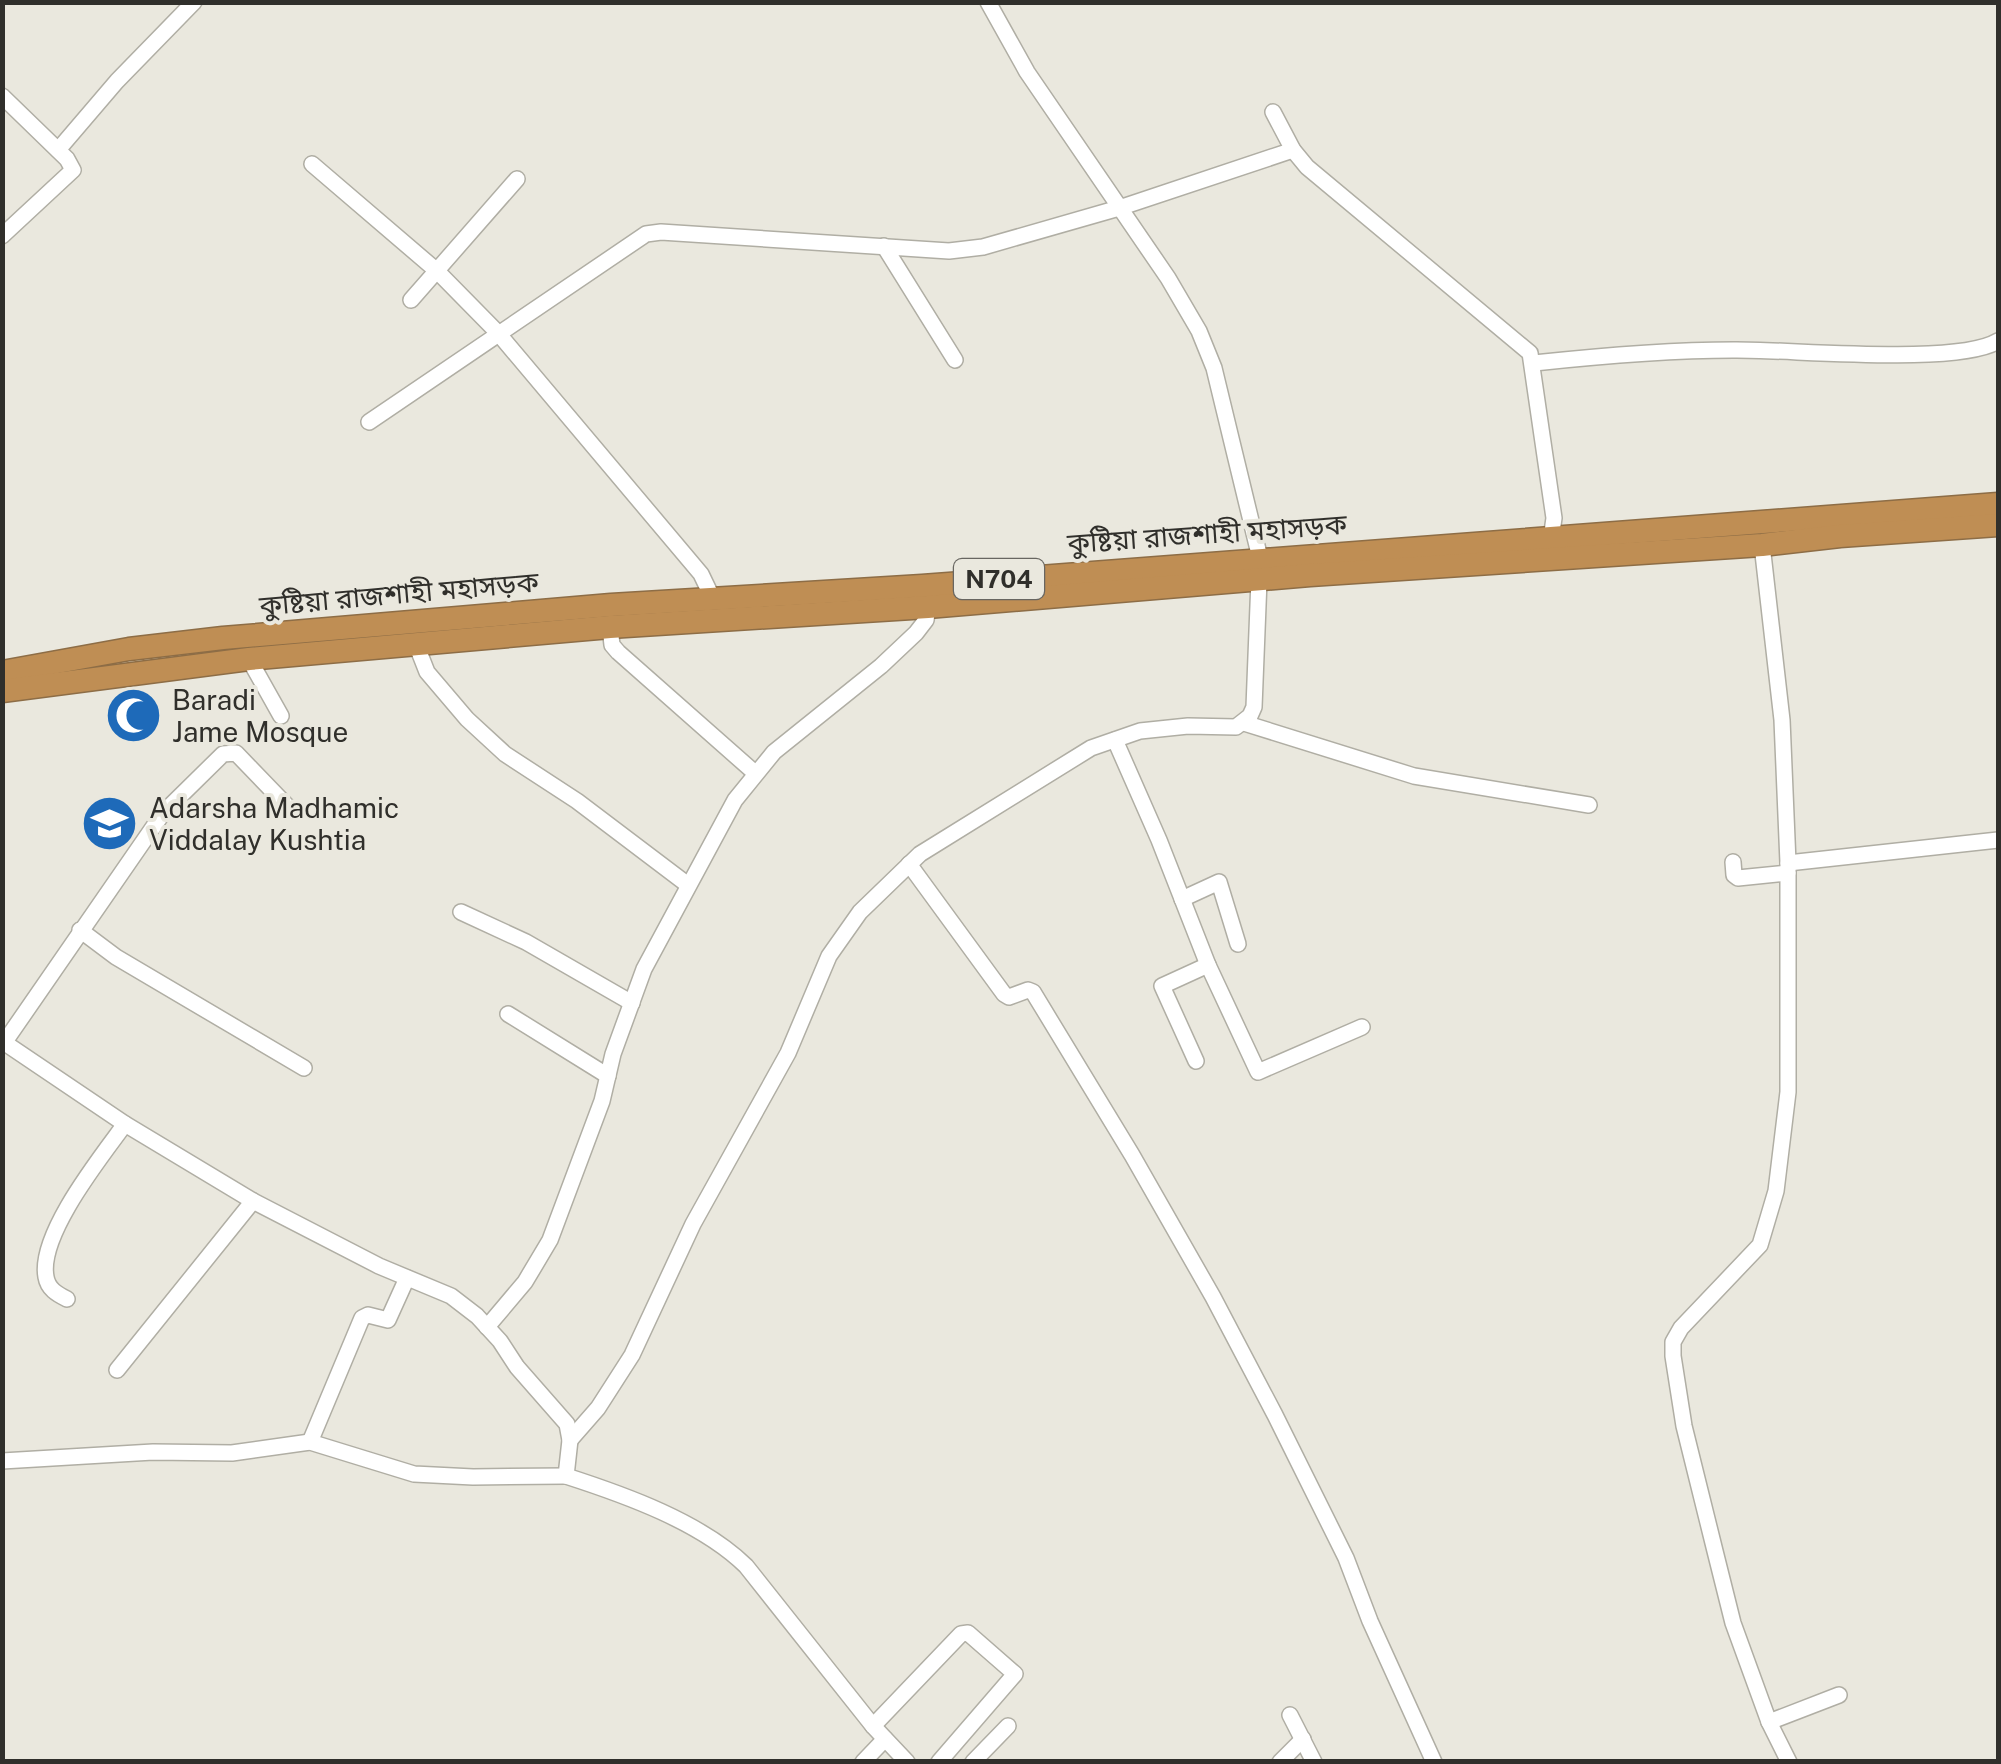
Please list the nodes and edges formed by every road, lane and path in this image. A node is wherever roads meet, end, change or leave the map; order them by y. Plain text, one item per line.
1 (194, 2) edge
2 (988, 2) edge
3 (2, 96) edge
4 (1273, 112) dead end
5 (58, 150) junction
6 (1293, 150) junction
7 (312, 164) dead end
8 (517, 180) dead end
9 (1120, 208) junction
10 (2, 236) edge
11 (884, 246) junction
12 (437, 271) junction
13 (412, 300) dead end
14 (498, 333) junction
15 (1998, 341) edge
16 (955, 360) dead end
17 (1534, 363) junction
18 (370, 422) dead end
19 (1998, 504) edge
20 (1998, 525) edge
21 (1838, 527) junction
22 (1551, 539) junction
23 (1762, 546) junction
24 (1309, 565) junction
25 (1259, 569) junction
26 (714, 599) junction
27 (928, 607) junction
28 (661, 613) junction
29 (610, 627) junction
30 (223, 638) junction
31 (416, 644) junction
32 (249, 659) junction
33 (222, 662) junction
34 (2, 672) edge
35 (2, 691) edge
36 (281, 716) dead end
37 (1244, 723) junction
38 (1116, 740) junction
39 (755, 773) junction
40 (1589, 805) dead end
41 (290, 808) dead end
42 (1998, 840) edge
43 (1733, 862) dead end
44 (909, 864) junction
45 (1788, 868) junction
46 (688, 885) junction
47 (1182, 898) junction
48 (461, 912) dead end
49 (80, 930) junction
50 (1238, 944) dead end
51 (1208, 966) junction
52 (632, 1004) junction
53 (508, 1014) dead end
54 (1362, 1028) dead end
55 (4, 1042) edge
56 (1196, 1061) dead end
57 (304, 1068) dead end
58 (608, 1076) junction
59 (125, 1124) junction
60 (253, 1201) junction
61 (407, 1278) junction
62 (66, 1299) dead end
63 (487, 1327) junction
64 (117, 1370) dead end
65 (570, 1440) junction
66 (310, 1442) junction
67 (2, 1461) edge
68 (566, 1476) junction
69 (1839, 1695) dead end
70 (1290, 1714) dead end
71 (1770, 1722) junction
72 (1008, 1726) dead end
73 (879, 1732) junction
74 (1302, 1738) junction
75 (863, 1762) edge
76 (907, 1762) edge
77 (939, 1762) edge
78 (973, 1762) edge
79 (1280, 1762) edge
80 (1314, 1762) edge
81 (1434, 1762) edge
82 (1790, 1762) edge

1 - 5 street
2 - 9 street
3 - 5 street
4 - 6 street
5 - 10 street
6 - 9 street
6 - 17 street
7 - 12 street
8 - 12 street
9 - 11 street
9 - 25 street
11 - 14 street
11 - 16 street
12 - 13 street
12 - 14 street
14 - 18 street
14 - 26 street
15 - 17 street
17 - 22 street
19 - 21 highway, কুষ্টিয়া রাজশাহী মহাসড়ক / N704
20 - 21 highway, কুষ্টিয়া রাজশাহী মহাসড়ক / N704
21 - 22 highway, কুষ্টিয়া রাজশাহী মহাসড়ক / N704
21 - 23 highway, কুষ্টিয়া রাজশাহী মহাসড়ক / N704
22 - 24 highway, কুষ্টিয়া রাজশাহী মহাসড়ক / N704
23 - 24 highway, কুষ্টিয়া রাজশাহী মহাসড়ক / N704
23 - 45 street
24 - 25 highway, কুষ্টিয়া রাজশাহী মহাসড়ক / N704
25 - 26 highway, কুষ্টিয়া রাজশাহী মহাসড়ক / N704
25 - 27 highway, কুষ্টিয়া রাজশাহী মহাসড়ক / N704
25 - 37 street
26 - 28 highway, কুষ্টিয়া রাজশাহী মহাসড়ক / N704
27 - 28 highway, কুষ্টিয়া রাজশাহী মহাসড়ক / N704
27 - 39 street
28 - 29 highway, কুষ্টিয়া রাজশাহী মহাসড়ক / N704
28 - 30 highway, কুষ্টিয়া রাজশাহী মহাসড়ক / N704
29 - 31 highway, কুষ্টিয়া রাজশাহী মহাসড়ক / N704
29 - 39 street
30 - 33 highway
30 - 34 highway, কুষ্টিয়া রাজশাহী মহাসড়ক / N704
31 - 32 highway, কুষ্টিয়া রাজশাহী মহাসড়ক / N704
31 - 46 street
32 - 33 highway, কুষ্টিয়া রাজশাহী মহাসড়ক / N704
32 - 36 street
33 - 35 highway, কুষ্টিয়া রাজশাহী মহাসড়ক / N704
37 - 38 street
37 - 40 street
38 - 44 street
38 - 47 street
39 - 46 street
41 - 49 street
42 - 45 street
43 - 45 street
44 - 65 street
44 - 81 street
45 - 71 street
46 - 52 street
47 - 50 street
47 - 51 street
48 - 52 street
49 - 55 street
49 - 57 street
51 - 54 street
51 - 56 street
52 - 58 street
53 - 58 street
55 - 59 street
58 - 63 street
59 - 60 street
59 - 62 street
60 - 61 street
60 - 64 street
61 - 63 street
61 - 66 street
63 - 65 street
65 - 68 street
66 - 67 street
66 - 68 street
68 - 73 street
69 - 71 street
70 - 74 street
71 - 82 street
72 - 78 street
73 - 75 street
73 - 76 street
73 - 77 street
74 - 79 street
74 - 80 street

